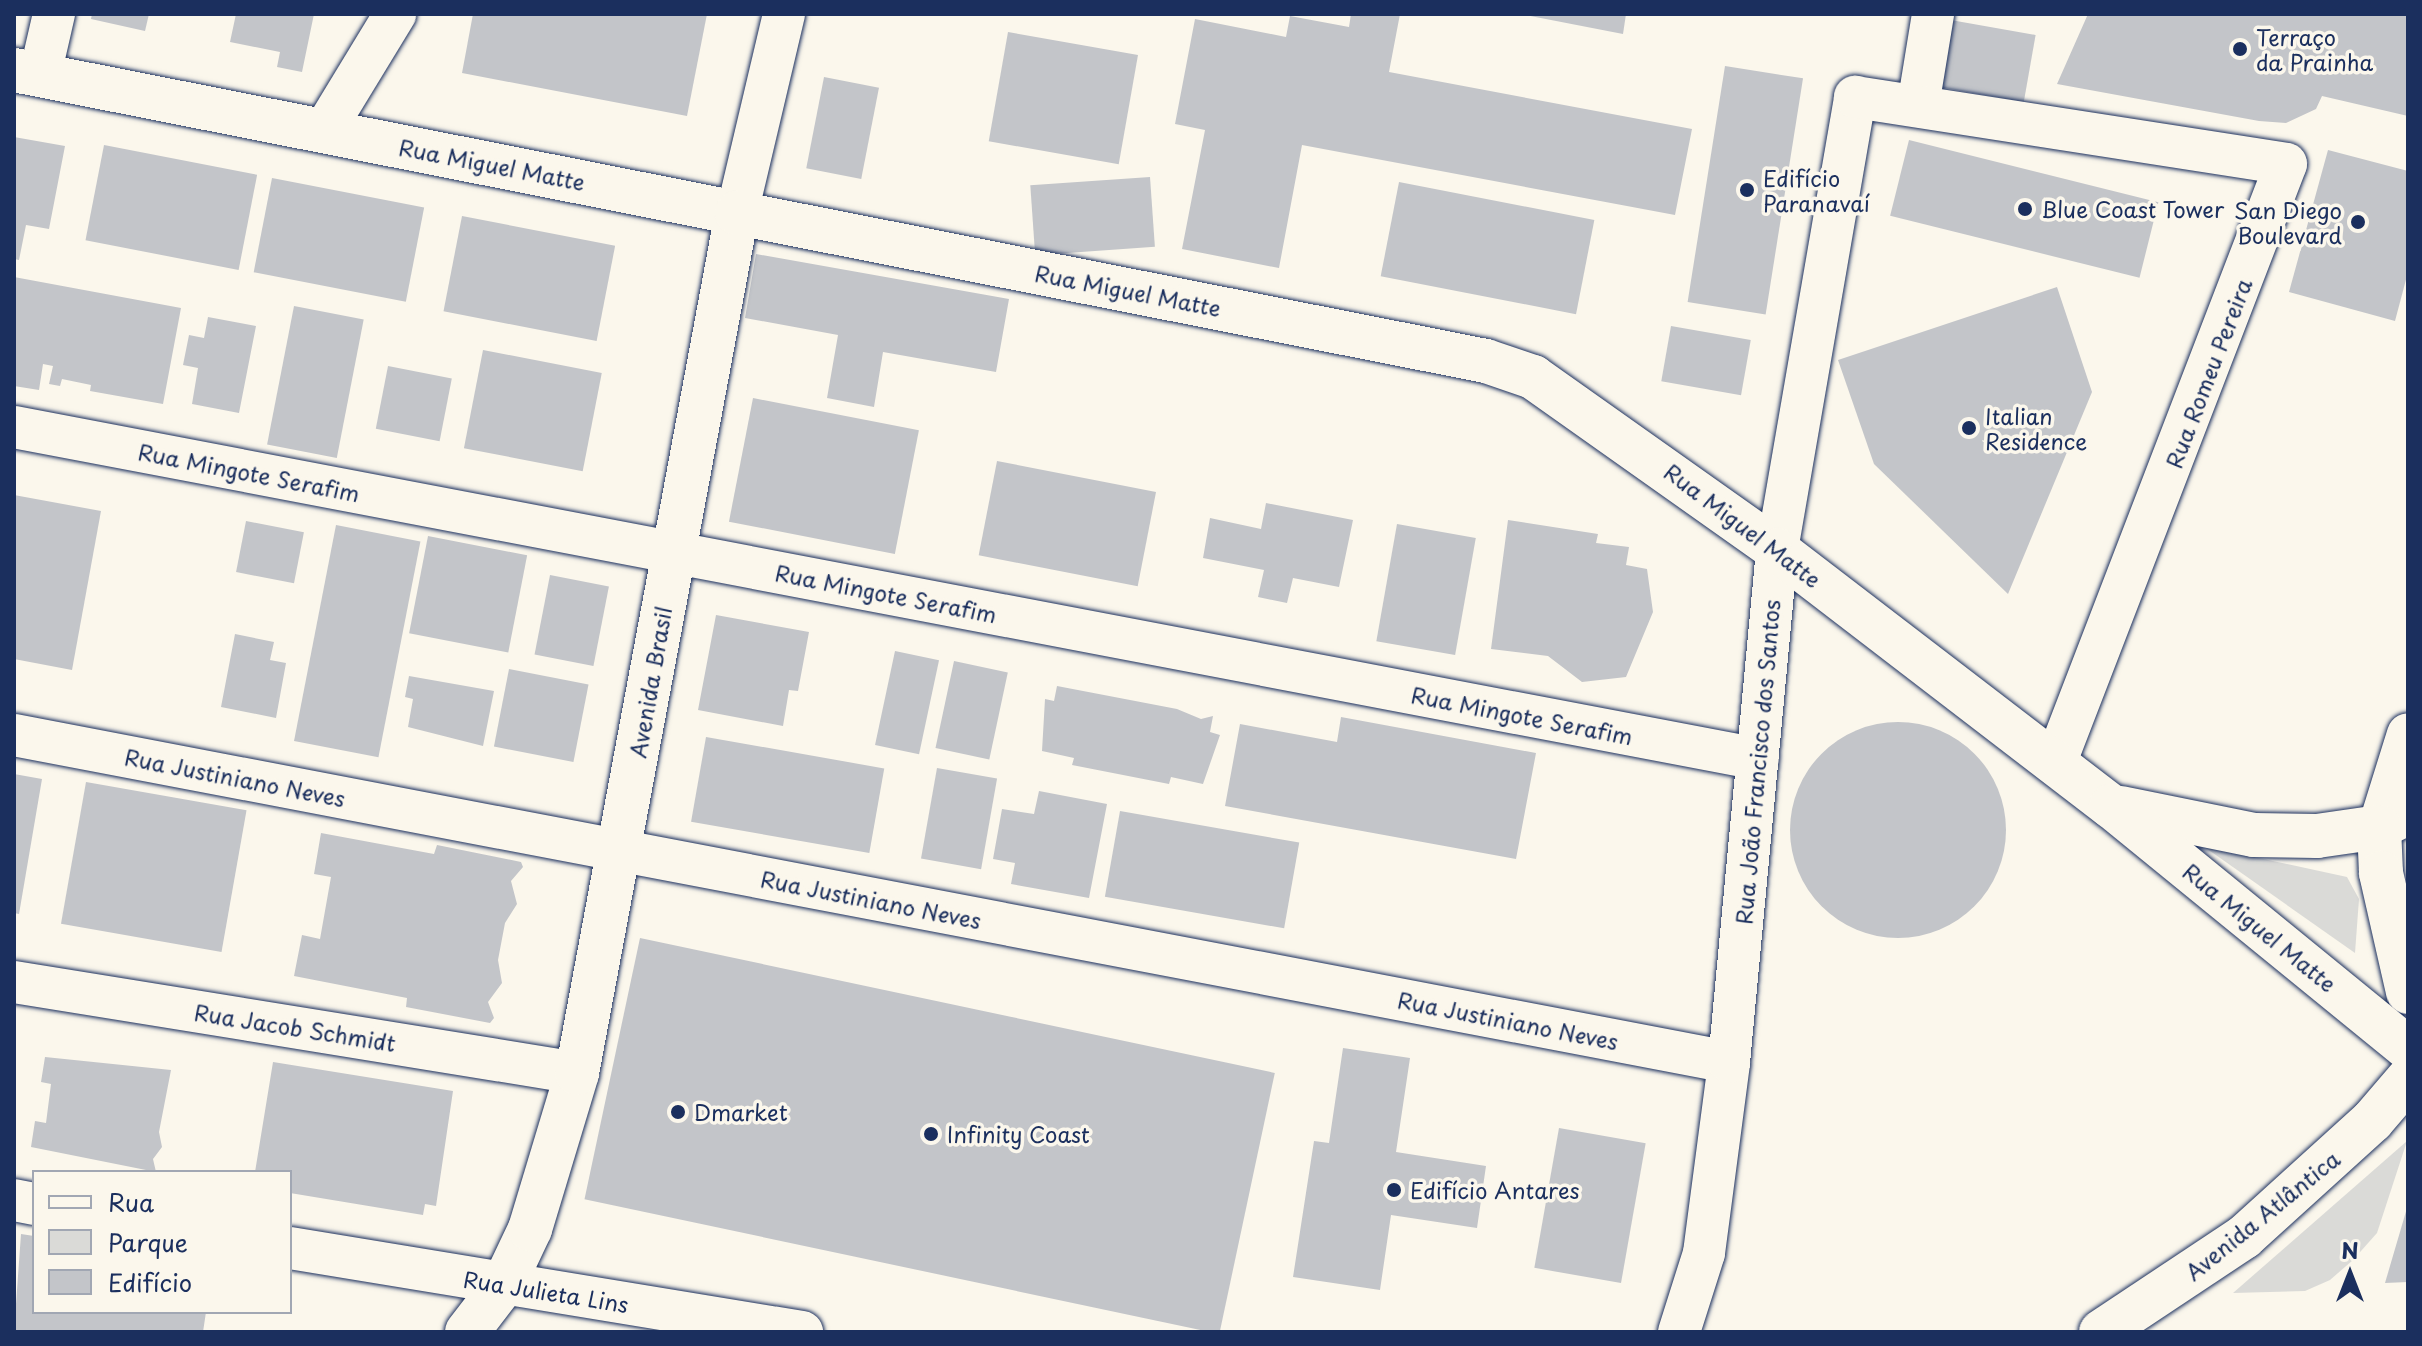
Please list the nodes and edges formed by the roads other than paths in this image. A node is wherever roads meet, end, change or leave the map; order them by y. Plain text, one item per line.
1 (54, 14) edge
2 (395, 14) edge
3 (784, 14) edge
4 (1933, 14) edge
5 (27, 72) edge
6 (1855, 97) joint
7 (1918, 106) junction
8 (324, 131) junction
9 (737, 213) junction
10 (14, 427) edge
11 (1777, 550) junction
12 (673, 552) junction
13 (2408, 734) edge
14 (14, 735) edge
15 (1758, 759) junction
16 (2055, 764) junction
17 (2111, 806) junction
18 (2393, 820) edge
19 (621, 851) junction
20 (14, 982) edge
21 (2408, 992) edge
22 (2408, 1048) edge
23 (1729, 1062) junction
24 (577, 1073) junction
25 (2408, 1079) edge
26 (292, 1248) edge
27 (504, 1284) junction
28 (2106, 1329) edge
29 (467, 1332) edge
30 (802, 1332) edge
31 (1679, 1332) edge

1 - 5 street
2 - 8 street
3 - 9 street, Avenida Brasil
4 - 7 street
5 - 8 main road, Rua Miguel Matte
6 - 7 street, Rua Romeu Pereira
6 - 11 street, Rua João Francisco dos Santos
7 - 16 street, Rua Romeu Pereira
8 - 9 main road, Rua Miguel Matte
9 - 11 main road, Rua Miguel Matte
9 - 12 main road, Avenida Brasil
10 - 12 street, Rua Mingote Serafim
11 - 15 street, Rua João Francisco dos Santos
11 - 16 main road, Rua Miguel Matte
12 - 15 street, Rua Mingote Serafim
12 - 19 main road, Avenida Brasil
13 - 18 street
14 - 19 street, Rua Justiniano Neves
15 - 23 street, Rua João Francisco dos Santos
16 - 17 main road, Rua Miguel Matte
17 - 18 main road, Rua Miguel Matte
17 - 22 main road, Rua Miguel Matte
18 - 21 main road
19 - 23 street, Rua Justiniano Neves
19 - 24 main road, Avenida Brasil
20 - 24 street, Rua Jacob Schmidt
23 - 31 street, Rua João Francisco dos Santos
24 - 27 main road, Avenida Brasil
25 - 28 main road, Avenida Atlântica
26 - 27 street, Rua Julieta Lins
27 - 29 main road, Avenida Brasil
27 - 30 street, Rua Julieta Lins

